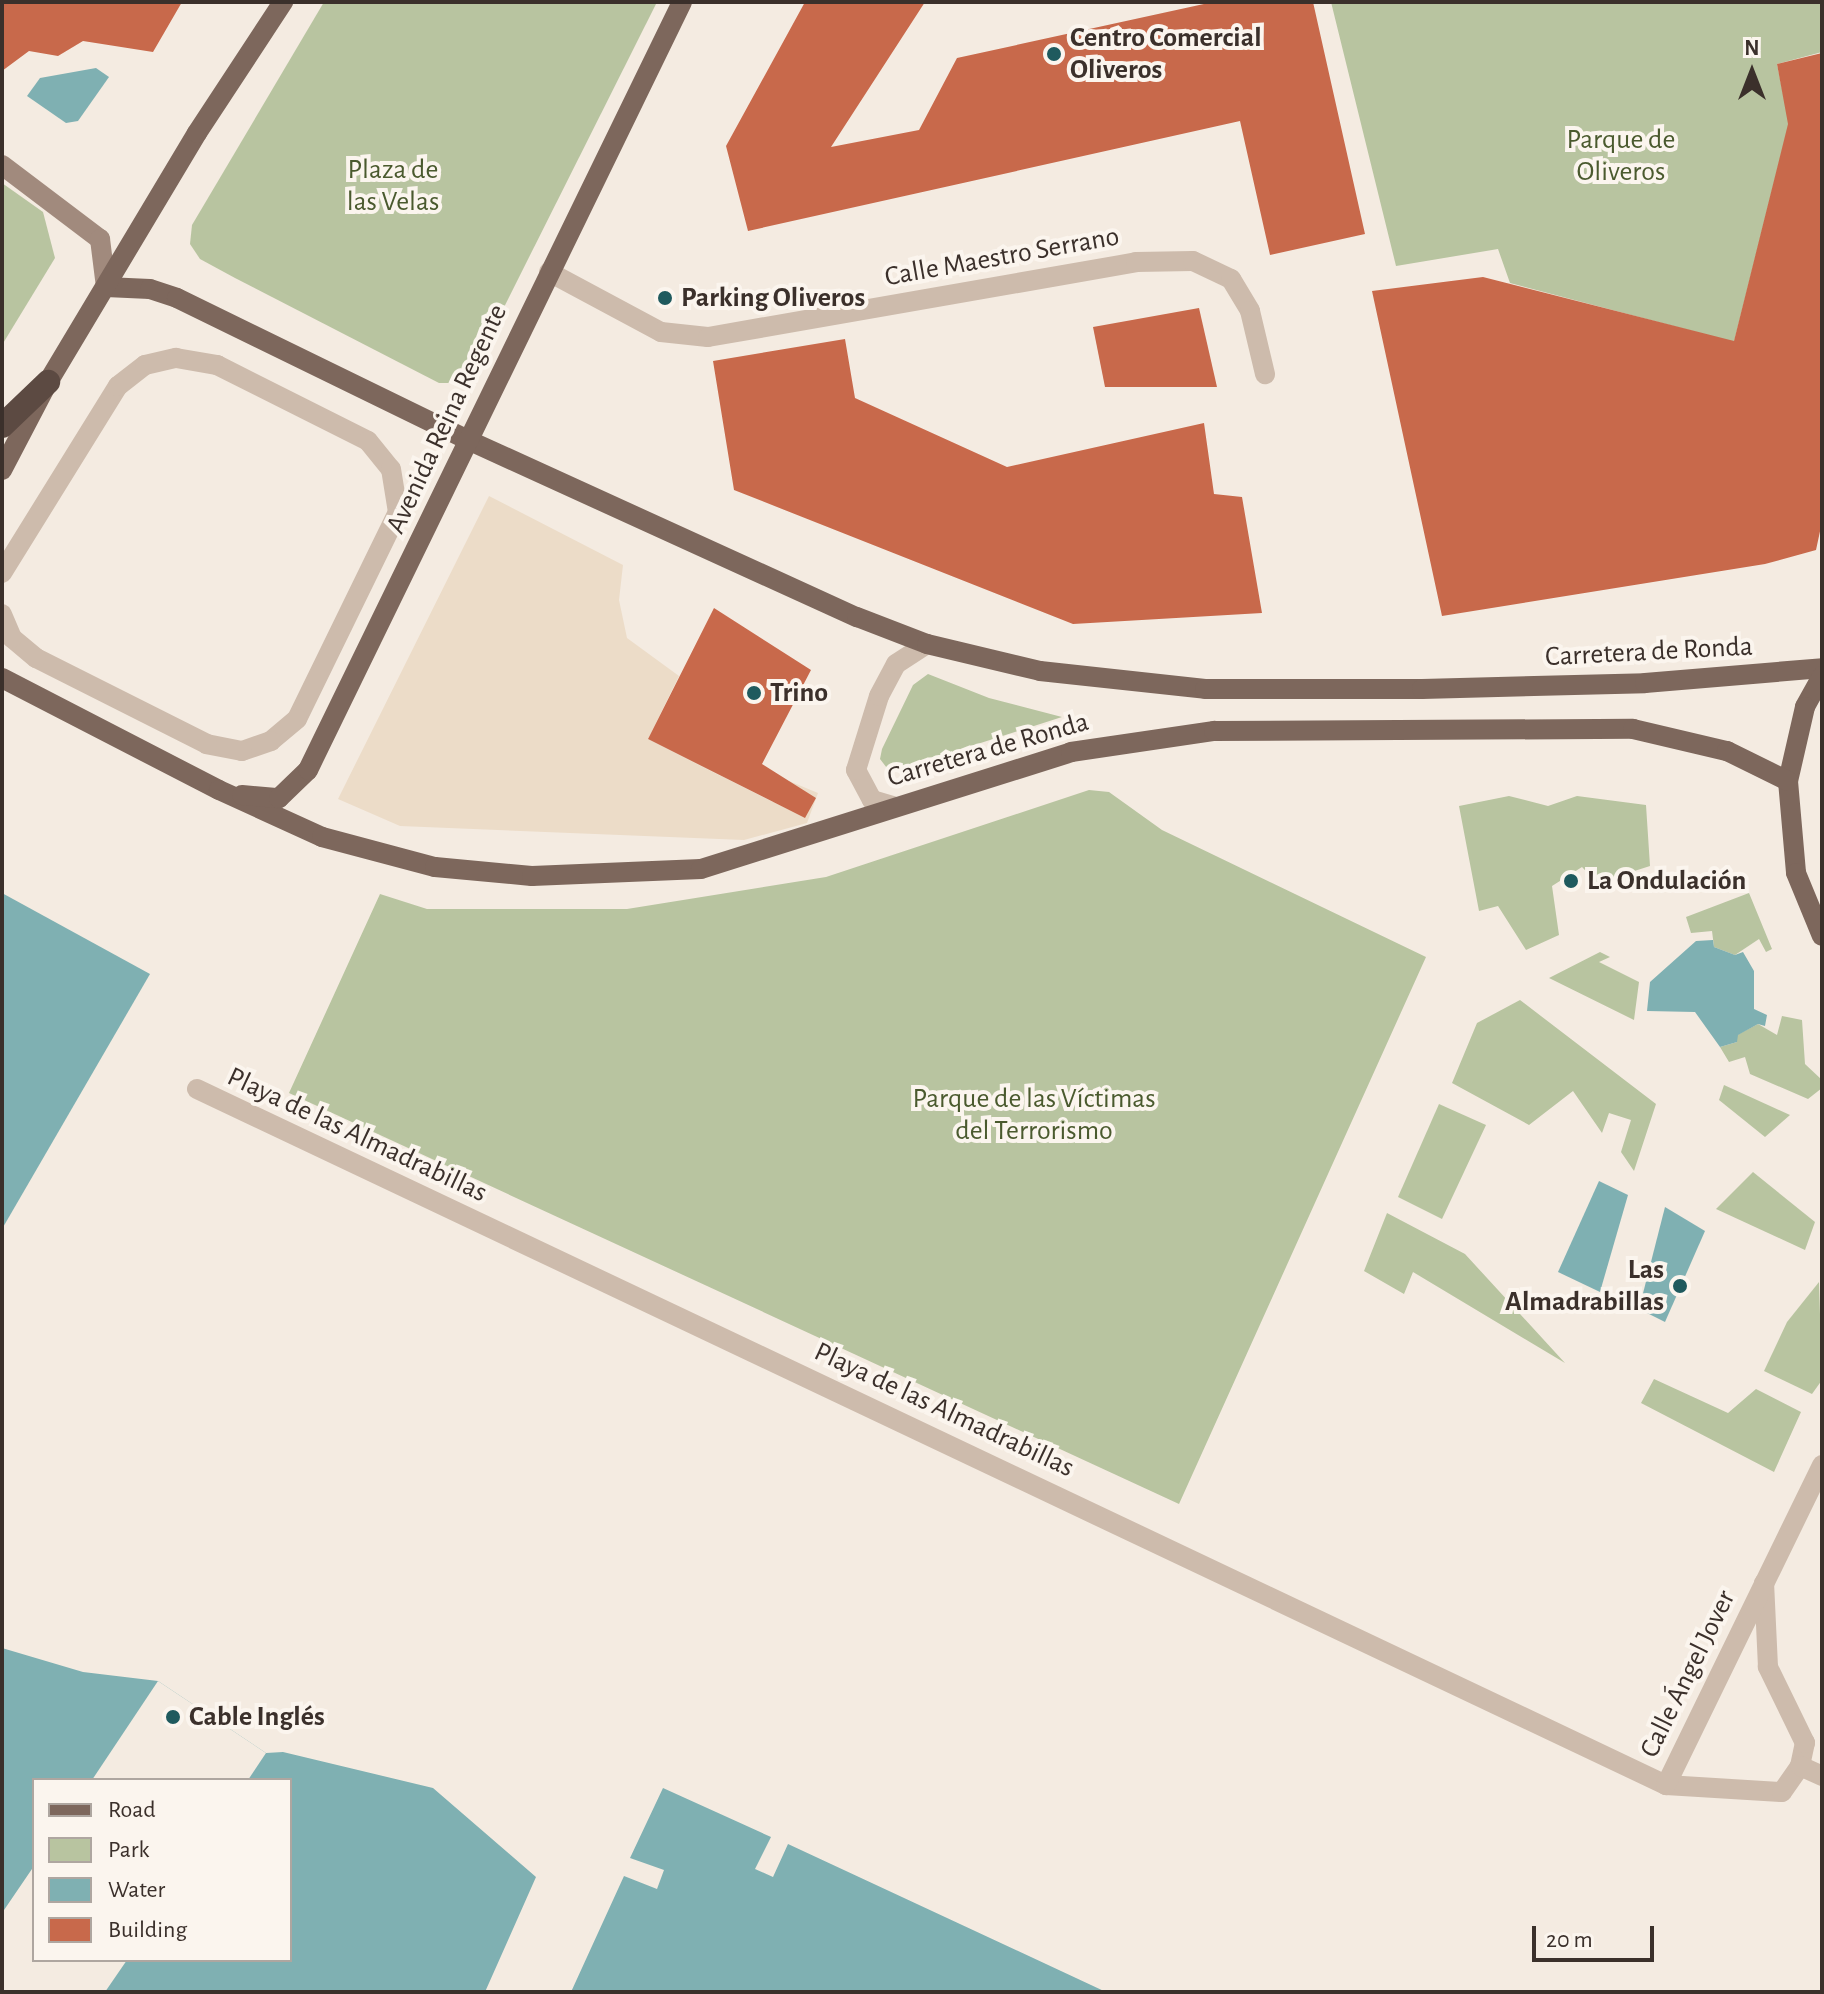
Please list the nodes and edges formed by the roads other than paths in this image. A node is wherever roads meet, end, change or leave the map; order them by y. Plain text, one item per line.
1 (283, 2) edge
2 (682, 2) edge
3 (2, 165) edge
4 (549, 272) junction
5 (106, 287) junction
6 (1265, 374) dead end
7 (48, 382) junction
8 (2, 426) edge
9 (470, 441) junction
10 (2, 470) edge
11 (2, 573) edge
12 (2, 614) edge
13 (927, 644) junction
14 (1822, 668) edge
15 (1822, 676) edge
16 (2, 678) edge
17 (1788, 781) junction
18 (219, 790) junction
19 (893, 806) junction
20 (1822, 936) edge
21 (197, 1089) dead end
22 (1822, 1465) edge
23 (1764, 1583) junction
24 (1800, 1766) junction
25 (1822, 1776) edge
26 (1666, 1785) junction

1 - 5 main road
2 - 4 main road, Avenida Reina Regente
3 - 5 main road
4 - 6 street, Calle Maestro Serrano
4 - 9 main road, Avenida Reina Regente
5 - 7 main road
5 - 9 main road, Carretera de Ronda
7 - 8 highway
7 - 10 main road
9 - 13 main road, Carretera de Ronda
9 - 18 main road, Avenida Reina Regente
11 - 12 street
13 - 14 main road, Carretera de Ronda
13 - 19 street
15 - 17 main road
16 - 18 main road, Carretera de Ronda
17 - 19 main road, Carretera de Ronda
17 - 20 main road
18 - 19 main road, Carretera de Ronda
21 - 26 street, Playa de las Almadrabillas
22 - 23 street, Calle Ángel Jover
23 - 24 street, Calle Ángel Jover
23 - 26 street, Calle Ángel Jover
24 - 25 street
24 - 26 street, Calle Ángel Jover

